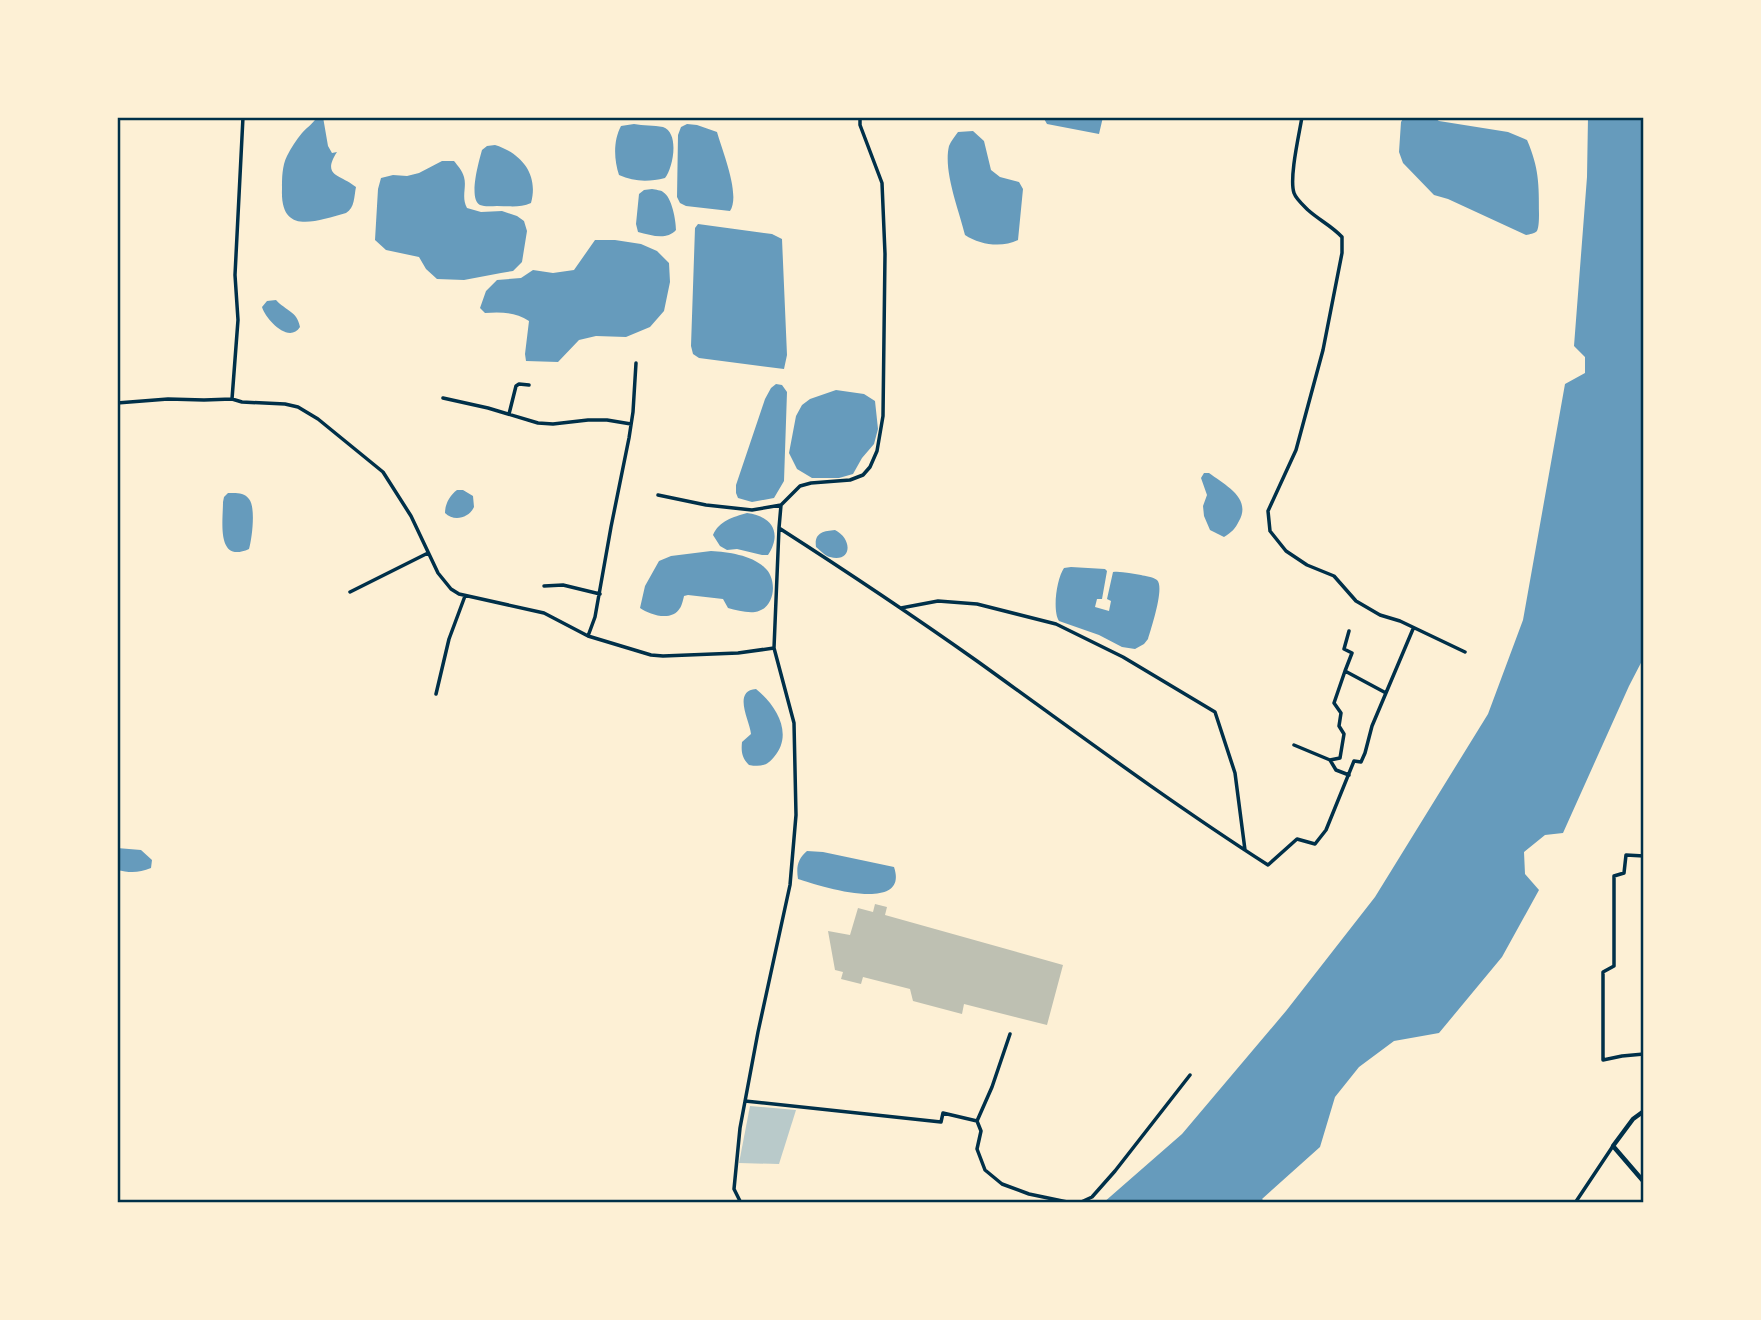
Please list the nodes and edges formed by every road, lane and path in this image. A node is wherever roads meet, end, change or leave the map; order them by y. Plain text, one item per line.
1 (243, 117) edge
2 (860, 117) edge
3 (1302, 117) edge
4 (636, 363) dead end
5 (529, 384) dead end
6 (443, 398) dead end
7 (232, 399) junction
8 (117, 403) edge
9 (509, 414) junction
10 (631, 424) junction
11 (659, 495) dead end
12 (781, 505) junction
13 (779, 528) junction
14 (428, 553) junction
15 (544, 586) dead end
16 (350, 592) dead end
17 (600, 594) junction
18 (464, 596) junction
19 (899, 608) junction
20 (1413, 629) junction
21 (1349, 631) dead end
22 (588, 636) junction
23 (774, 648) junction
24 (1465, 652) dead end
25 (1345, 671) junction
26 (1386, 693) junction
27 (436, 694) dead end
28 (1294, 745) dead end
29 (1330, 760) junction
30 (1349, 775) junction
31 (1245, 850) junction
32 (1644, 856) edge
33 (1010, 1034) dead end
34 (1644, 1054) edge
35 (1190, 1075) dead end
36 (745, 1101) junction
37 (1644, 1111) edge
38 (977, 1121) junction
39 (1613, 1146) junction
40 (1644, 1182) edge
41 (741, 1203) edge
42 (1072, 1203) edge
43 (1079, 1203) edge
44 (1575, 1203) edge

1 - 7 street
2 - 12 street
3 - 20 street
4 - 10 street
5 - 9 street
6 - 9 street
7 - 8 street
7 - 14 street
9 - 10 street
10 - 17 street
11 - 12 street
12 - 13 street
13 - 19 street
13 - 23 street
14 - 16 street
14 - 18 street
15 - 17 street
17 - 22 street
18 - 22 street
18 - 27 street
19 - 31 street
19 - 31 street
20 - 24 street
20 - 26 street
21 - 25 street
22 - 23 street
23 - 36 street
25 - 26 street
25 - 29 street
26 - 30 street
28 - 29 street
29 - 30 street
30 - 31 street
32 - 34 street
33 - 38 street
35 - 43 street
36 - 38 street
36 - 41 street
37 - 39 street
38 - 42 street
39 - 40 street
39 - 44 street

